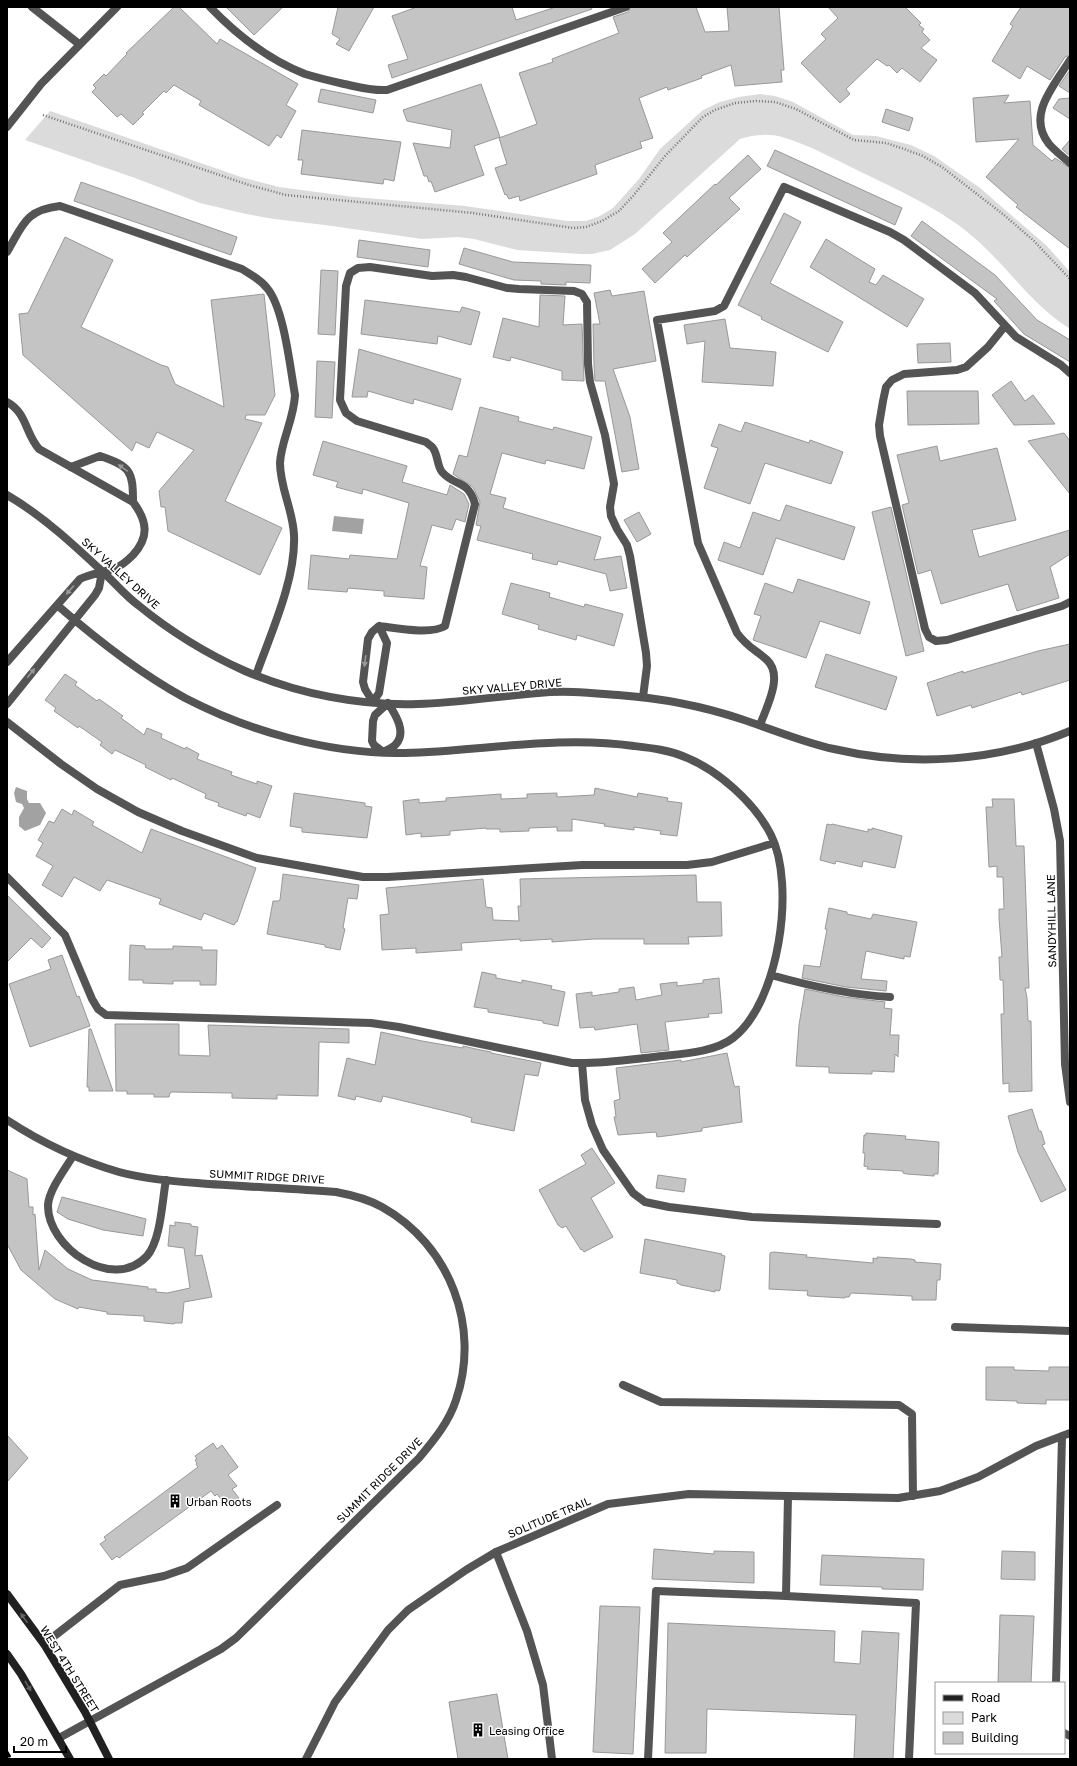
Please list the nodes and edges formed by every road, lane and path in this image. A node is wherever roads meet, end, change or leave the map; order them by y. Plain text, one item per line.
1 (32, 7) edge
2 (117, 7) edge
3 (210, 7) edge
4 (626, 7) edge
5 (79, 44) junction
6 (1070, 60) edge
7 (43, 115) dead end
8 (7, 127) edge
9 (1070, 163) edge
10 (8, 249) edge
11 (1070, 279) edge
12 (1005, 326) junction
13 (1070, 373) edge
14 (7, 402) edge
15 (72, 467) junction
16 (7, 495) edge
17 (133, 502) junction
18 (102, 572) junction
19 (1070, 602) edge
20 (57, 605) junction
21 (74, 620) junction
22 (379, 626) junction
23 (7, 662) edge
24 (256, 675) junction
25 (643, 697) junction
26 (373, 702) junction
27 (388, 703) junction
28 (7, 704) edge
29 (7, 722) edge
30 (760, 725) junction
31 (1070, 731) edge
32 (1036, 743) junction
33 (383, 752) junction
34 (774, 843) junction
35 (7, 877) edge
36 (771, 975) junction
37 (890, 997) dead end
38 (582, 1063) junction
39 (1070, 1102) edge
40 (7, 1120) edge
41 (73, 1156) junction
42 (166, 1180) junction
43 (937, 1224) dead end
44 (955, 1327) dead end
45 (1070, 1331) edge
46 (623, 1385) dead end
47 (1066, 1434) edge
48 (788, 1496) junction
49 (913, 1496) junction
50 (277, 1505) dead end
51 (496, 1552) junction
52 (7, 1594) edge
53 (786, 1596) junction
54 (44, 1644) junction
55 (7, 1654) edge
56 (1056, 1682) edge
57 (90, 1721) junction
58 (59, 1738) junction
59 (70, 1759) edge
60 (109, 1759) edge
61 (306, 1759) edge
62 (552, 1759) edge
63 (648, 1759) edge
64 (909, 1759) edge

1 - 5 street
2 - 5 street
3 - 4 street
5 - 8 street
6 - 9 street
7 - 11 path
10 - 24 street
12 - 13 street
12 - 19 street
12 - 30 street
14 - 15 street
15 - 17 street
17 -> 15 street
16 - 18 street, SKY VALLEY DRIVE
17 - 18 street
18 -> 20 street
18 - 21 street
18 - 24 street, SKY VALLEY DRIVE
20 - 21 street
20 - 23 street
28 -> 21 street
21 - 33 street
22 - 25 street
22 - 26 street
22 -> 26 street
24 - 26 street, SKY VALLEY DRIVE
25 - 27 street, SKY VALLEY DRIVE
25 - 30 street, SKY VALLEY DRIVE
26 - 27 street, SKY VALLEY DRIVE
27 - 33 street
27 - 33 street
29 - 34 street
30 - 32 street, SKY VALLEY DRIVE
31 - 32 street, SKY VALLEY DRIVE
32 - 39 street, SANDYHILL LANE
33 - 34 street
34 - 36 street
35 - 38 street
36 - 37 street
36 - 38 street
38 - 43 street
40 - 41 street, SUMMIT RIDGE DRIVE
41 - 42 street, SUMMIT RIDGE DRIVE
41 - 42 street
42 - 57 street, SUMMIT RIDGE DRIVE
44 - 45 street
46 - 49 street
47 - 49 street, SOLITUDE TRAIL
47 - 56 street
48 - 49 street, SOLITUDE TRAIL
48 - 51 street, SOLITUDE TRAIL
48 - 53 street
50 - 54 street
51 - 61 street, SOLITUDE TRAIL
51 - 62 street
54 -> 52 main road, WEST 4TH STREET
53 - 63 street
53 - 64 street
54 - 57 main road, WEST 4TH STREET
55 -> 58 main road
57 - 58 street, SUMMIT RIDGE DRIVE
57 - 60 main road, WEST 4TH STREET
58 - 59 main road

